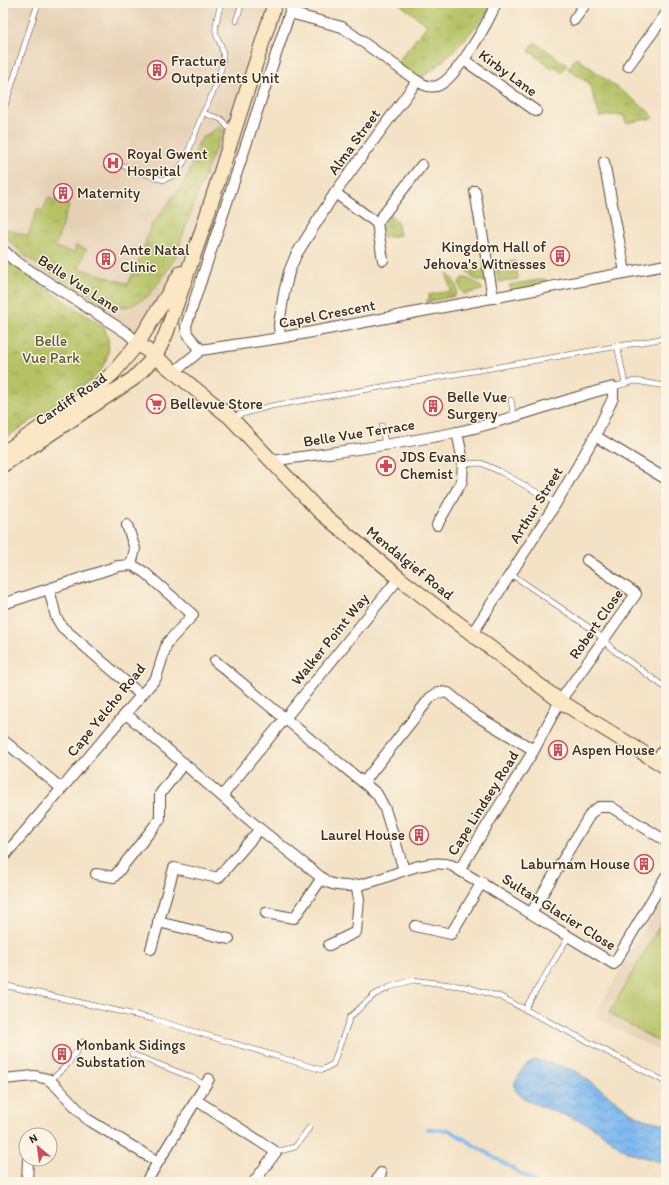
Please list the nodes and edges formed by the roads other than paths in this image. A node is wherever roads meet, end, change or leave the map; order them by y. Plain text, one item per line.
1 (38, 3) edge
2 (221, 3) edge
3 (242, 3) edge
4 (275, 3) edge
5 (293, 3) edge
6 (496, 3) edge
7 (586, 3) edge
8 (290, 14) junction
9 (666, 14) edge
10 (574, 20) dead end
11 (236, 21) dead end
12 (464, 60) junction
13 (628, 66) dead end
14 (417, 81) junction
15 (536, 111) dead end
16 (3, 112) edge
17 (203, 113) junction
18 (233, 134) junction
19 (604, 162) dead end
20 (118, 164) dead end
21 (422, 165) dead end
22 (474, 192) dead end
23 (335, 194) junction
24 (377, 224) junction
25 (201, 234) junction
26 (3, 250) edge
27 (383, 260) dead end
28 (666, 265) edge
29 (625, 272) junction
30 (493, 298) junction
31 (280, 338) junction
32 (666, 338) edge
33 (138, 343) junction
34 (617, 345) junction
35 (201, 350) junction
36 (155, 357) junction
37 (174, 372) junction
38 (625, 384) junction
39 (666, 386) edge
40 (613, 387) junction
41 (511, 400) dead end
42 (230, 417) junction
43 (514, 418) junction
44 (382, 426) dead end
45 (458, 432) junction
46 (595, 436) junction
47 (385, 444) junction
48 (3, 453) edge
49 (272, 461) junction
50 (463, 464) junction
51 (3, 465) edge
52 (666, 479) edge
53 (556, 503) junction
54 (127, 524) dead end
55 (437, 525) dead end
56 (587, 560) dead end
57 (131, 565) junction
58 (511, 574) junction
59 (399, 578) junction
60 (49, 589) junction
61 (3, 604) edge
62 (472, 634) junction
63 (604, 641) junction
64 (215, 661) dead end
65 (666, 688) edge
66 (141, 695) junction
67 (560, 701) junction
68 (125, 713) junction
69 (285, 718) junction
70 (3, 740) edge
71 (666, 746) edge
72 (534, 750) junction
73 (184, 764) junction
74 (661, 764) edge
75 (364, 782) junction
76 (61, 788) junction
77 (222, 796) junction
78 (260, 829) junction
79 (666, 841) edge
80 (3, 855) edge
81 (460, 869) junction
82 (404, 870) junction
83 (96, 874) dead end
84 (666, 876) edge
85 (322, 878) junction
86 (482, 882) junction
87 (356, 886) junction
88 (266, 913) dead end
89 (531, 913) junction
90 (158, 922) junction
91 (416, 926) dead end
92 (569, 936) junction
93 (229, 939) dead end
94 (329, 945) dead end
95 (151, 950) dead end
96 (3, 985) edge
97 (525, 1009) junction
98 (83, 1042) dead end
99 (132, 1054) dead end
100 (3, 1079) edge
101 (50, 1081) junction
102 (207, 1082) joint
103 (666, 1082) edge
104 (196, 1100) junction
105 (309, 1128) dead end
106 (276, 1152) junction
107 (158, 1162) junction
108 (28, 1167) edge
109 (27, 1182) edge
110 (146, 1182) edge
111 (254, 1182) edge

1 - 16 lane
2 - 17 lane
3 - 11 lane
4 - 18 main road, Cardiff Road
5 - 8 street
6 - 12 street
7 - 10 street
8 - 14 street
8 - 35 street
9 - 13 street
12 - 14 street
12 - 15 street, Kirby Lane
14 - 23 street, Alma Street
17 - 18 lane
17 - 20 lane
18 - 25 main road, Cardiff Road
19 - 29 street
21 - 24 street
22 - 30 street
23 - 24 street
23 - 31 street, Alma Street
24 - 27 street
25 - 33 main road, Cardiff Road
25 - 36 main road, Cardiff Road
26 - 33 street, Belle Vue Lane
28 - 29 street, Capel Crescent
29 - 30 street, Capel Crescent
30 - 31 street, Capel Crescent
31 - 35 street, Capel Crescent
32 - 34 lane
33 - 36 main road
33 - 48 main road, Cardiff Road
34 - 38 lane
34 - 42 lane
35 - 37 street
36 - 37 main road, Mendalgief Road
36 - 51 main road, Cardiff Road
37 - 42 main road, Mendalgief Road
38 - 39 lane
38 - 40 lane
40 - 43 street, Belle Vue Terrace
40 - 46 street, Arthur Street
41 - 43 lane
42 - 49 main road, Mendalgief Road
43 - 45 street, Belle Vue Terrace
44 - 47 lane
45 - 47 street, Belle Vue Terrace
45 - 50 street
46 - 52 street
46 - 53 street, Arthur Street
47 - 49 street, Belle Vue Terrace
49 - 59 main road, Mendalgief Road
50 - 53 lane
50 - 55 street
53 - 58 street, Arthur Street
54 - 57 street
56 - 63 street, Robert Close
57 - 60 street
57 - 66 street, Cape Yelcho Road
58 - 62 street, Arthur Street
58 - 63 lane
59 - 62 main road, Mendalgief Road
59 - 69 street, Walker Point Way
60 - 61 street
60 - 66 street
62 - 67 main road, Mendalgief Road
63 - 65 lane
63 - 67 street, Robert Close
64 - 69 street
66 - 68 street, Cape Yelcho Road
67 - 72 street, Cape Lindsey Road
67 - 74 main road, Mendalgief Road
68 - 73 street, Cape Lindsey Road
68 - 76 street, Cape Yelcho Road
69 - 75 street
69 - 77 street, Walker Point Way
70 - 76 street
71 - 74 street
72 - 75 street
72 - 81 street, Cape Lindsey Road
73 - 77 street, Cape Lindsey Road
73 - 83 street
75 - 82 street
76 - 80 street, Cape Yelcho Road
77 - 78 street, Cape Lindsey Road
78 - 85 street, Cape Lindsey Road
78 - 90 street
79 - 89 street
81 - 82 street, Cape Lindsey Road
81 - 86 street, Sultan Glacier Close
82 - 87 street, Cape Lindsey Road
84 - 92 street, Sultan Glacier Close
85 - 87 street, Cape Lindsey Road
85 - 88 street
86 - 89 street, Sultan Glacier Close
86 - 91 street, Sultan Glacier Close
87 - 94 street
89 - 92 street, Sultan Glacier Close
90 - 93 street
90 - 95 street
92 - 97 lane
96 - 97 lane
97 - 103 lane
98 - 101 lane
99 - 102 lane
100 - 101 street
101 - 107 street
102 - 104 street
104 - 106 street
104 - 107 street
105 - 106 lane
106 - 111 street
107 - 110 street
108 - 109 street

